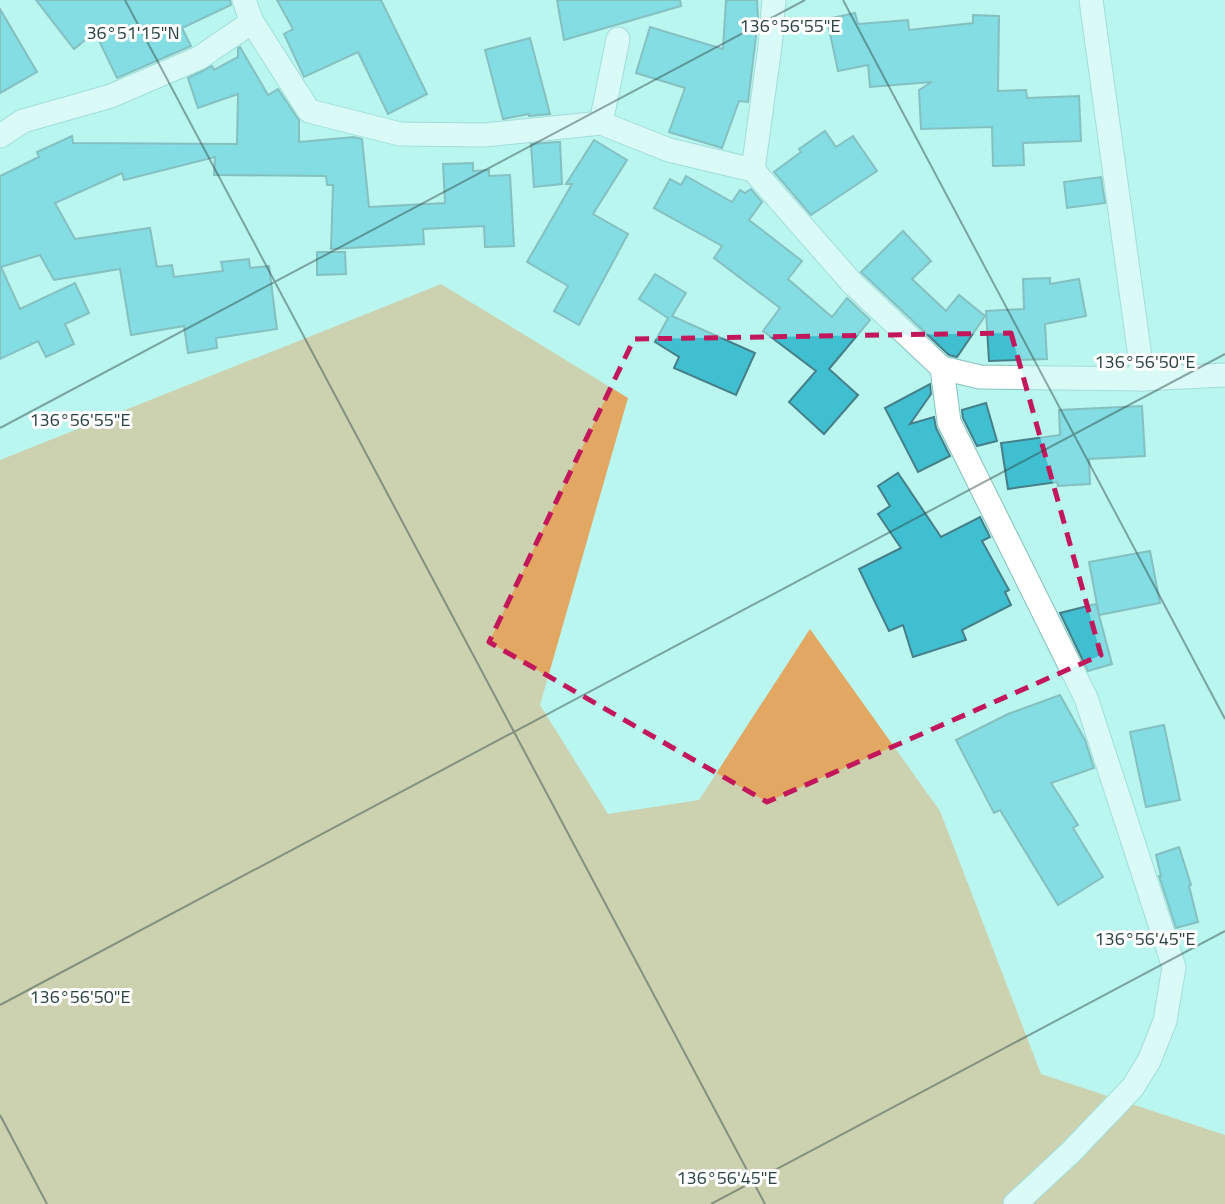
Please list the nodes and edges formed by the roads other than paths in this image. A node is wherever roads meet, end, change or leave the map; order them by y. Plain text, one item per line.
1 (774, 0) edge
2 (1091, 0) edge
3 (248, 11) edge
4 (618, 39) dead end
5 (601, 123) junction
6 (0, 136) edge
7 (753, 170) junction
8 (942, 368) junction
9 (1225, 375) edge
10 (1143, 379) junction
11 (1014, 1204) edge

1 - 7 street
2 - 10 street
3 - 5 street
3 - 6 street
4 - 5 street
5 - 7 street
7 - 8 street
8 - 10 street
8 - 11 street
9 - 10 street

